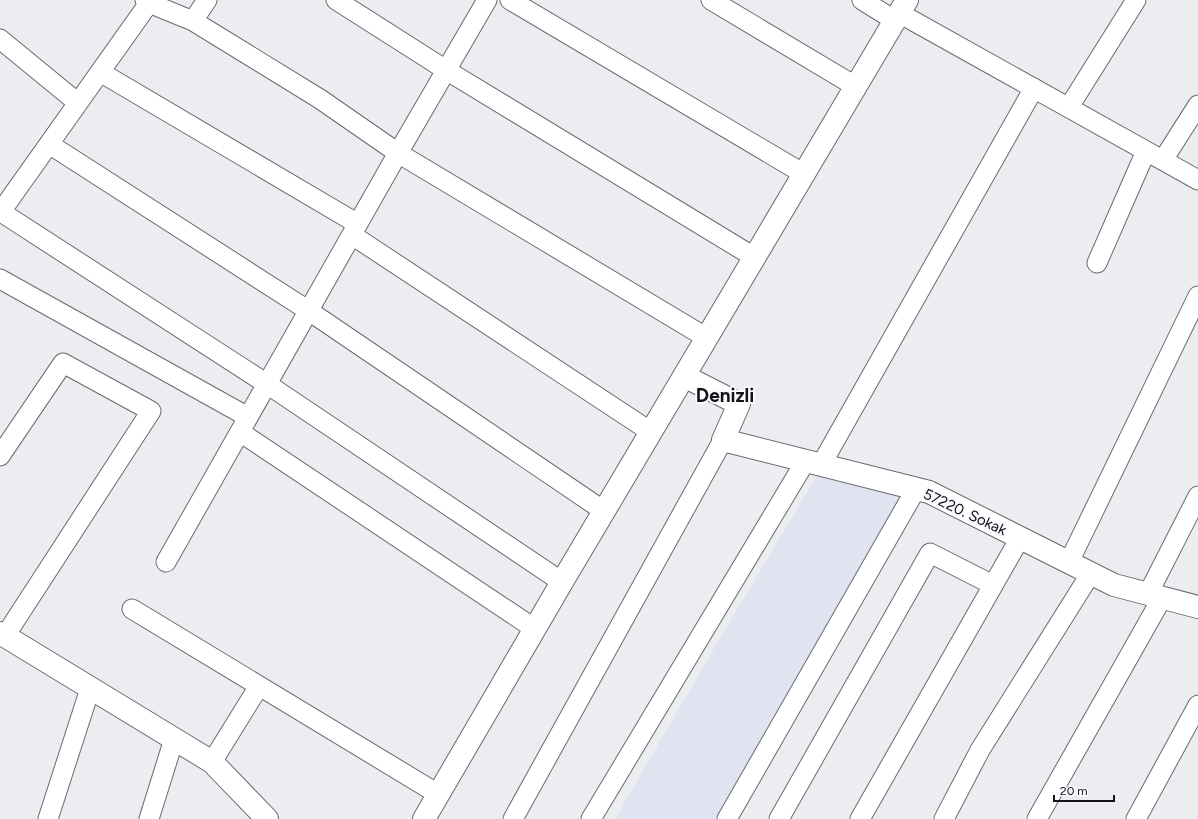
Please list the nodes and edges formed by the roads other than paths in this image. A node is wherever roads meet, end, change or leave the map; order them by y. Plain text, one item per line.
1 (208, 0) edge
2 (336, 0) edge
3 (487, 0) edge
4 (510, 0) edge
5 (711, 0) edge
6 (862, 0) edge
7 (1136, 0) edge
8 (147, 2) edge
9 (900, 11) edge
10 (193, 21) junction
11 (3, 49) edge
12 (446, 70) junction
13 (100, 72) junction
14 (855, 86) junction
15 (1034, 88) junction
16 (78, 103) junction
17 (1198, 105) edge
18 (1068, 107) junction
19 (49, 144) junction
20 (1146, 151) junction
21 (398, 153) junction
22 (1163, 160) junction
23 (804, 174) junction
24 (1198, 180) edge
25 (0, 212) edge
26 (355, 229) junction
27 (754, 257) junction
28 (1097, 263) dead end
29 (0, 279) edge
30 (1198, 296) edge
31 (309, 311) junction
32 (707, 338) junction
33 (684, 376) junction
34 (267, 384) junction
35 (244, 425) junction
36 (651, 432) junction
37 (723, 440) junction
38 (0, 456) edge
39 (813, 463) junction
40 (916, 489) junction
41 (1198, 496) edge
42 (604, 511) junction
43 (1020, 538) junction
44 (166, 562) dead end
45 (1068, 562) junction
46 (1091, 573) junction
47 (562, 582) junction
48 (993, 585) junction
49 (1155, 596) junction
50 (1198, 607) edge
51 (132, 609) dead end
52 (535, 629) junction
53 (3, 635) edge
54 (259, 686) junction
55 (88, 687) junction
56 (1198, 705) edge
57 (174, 739) junction
58 (212, 762) junction
59 (438, 794) junction
60 (261, 817) edge
61 (426, 818) edge
62 (48, 819) edge
63 (149, 819) edge
64 (513, 819) edge
65 (591, 819) edge
66 (727, 819) edge
67 (779, 819) edge
68 (860, 819) edge
69 (944, 819) edge
70 (1037, 819) edge
71 (1136, 819) edge

1 - 10 street
2 - 12 street
3 - 12 street
4 - 23 street
5 - 14 street
6 - 9 street
7 - 18 street
8 - 10 street
8 - 13 street
9 - 14 street
9 - 15 street
10 - 21 street
11 - 16 street
12 - 21 street
12 - 27 street
13 - 16 street
13 - 26 street
14 - 23 street
15 - 18 street
15 - 39 street
16 - 19 street
17 - 22 street
18 - 20 street
19 - 25 street
19 - 31 street
20 - 22 street
20 - 28 street
21 - 26 street
21 - 32 street
22 - 24 street
23 - 27 street
25 - 34 street
26 - 31 street
26 - 36 street
27 - 32 street
29 - 35 street
30 - 45 street
31 - 34 street
31 - 42 street
32 - 33 street
33 - 36 street
33 - 37 street
34 - 35 street
34 - 47 street
35 - 44 street
35 - 52 street
36 - 42 street
37 - 39 street, 57220. Sokak
37 - 64 street
38 - 53 street
39 - 40 street, 57220. Sokak
39 - 65 street
40 - 43 street, 57220. Sokak
40 - 66 street
41 - 49 street
42 - 47 street
43 - 45 street, 57220. Sokak
43 - 48 street
45 - 46 street, 57220. Sokak
46 - 49 street, 57220. Sokak
46 - 69 street
47 - 52 street
48 - 67 street
48 - 68 street
49 - 50 street, 57220. Sokak
49 - 70 street
51 - 54 street
52 - 59 street
53 - 55 street
54 - 58 street
54 - 59 street
55 - 57 street
55 - 62 street
56 - 71 street
57 - 58 street
57 - 63 street
58 - 60 street
59 - 61 street

